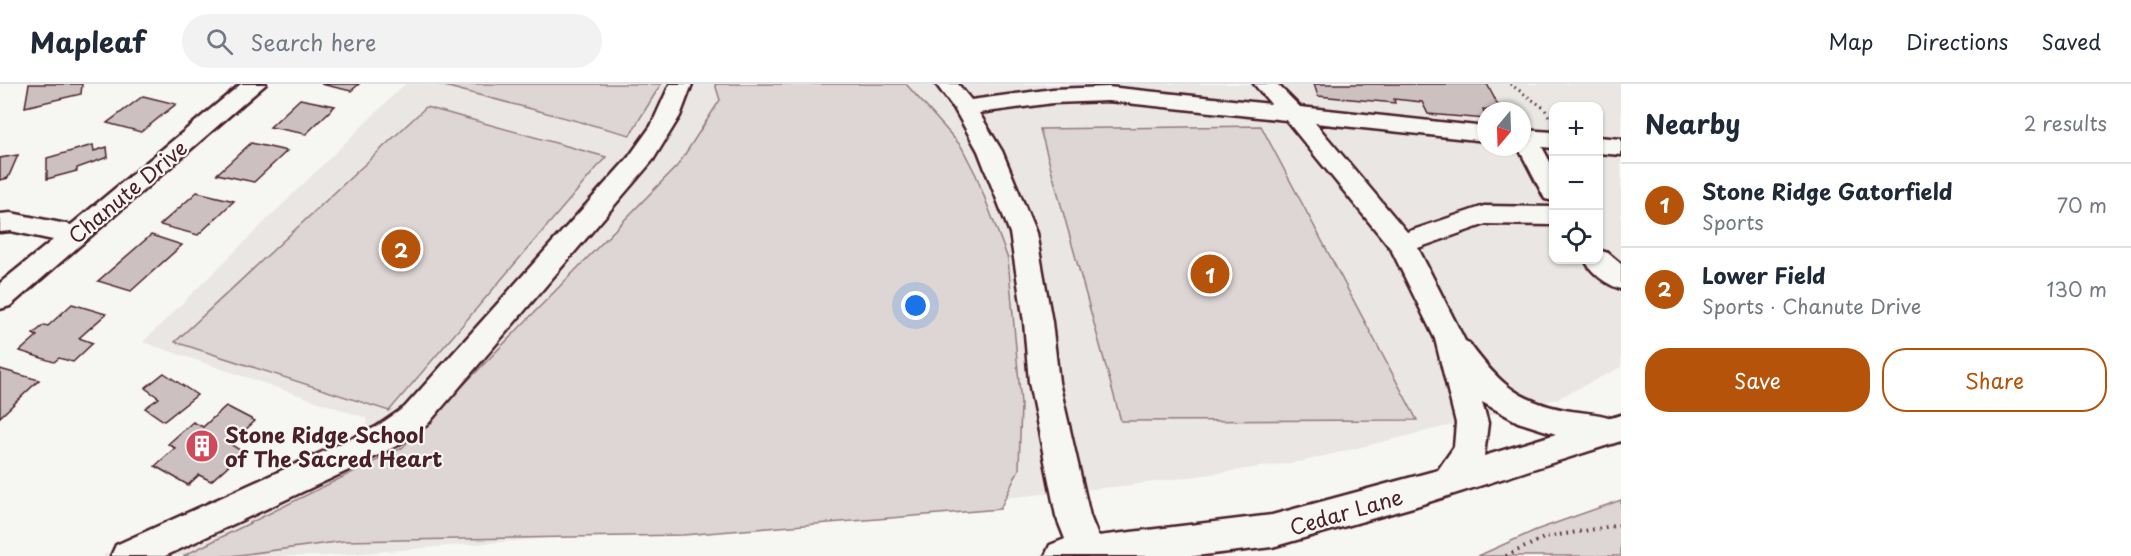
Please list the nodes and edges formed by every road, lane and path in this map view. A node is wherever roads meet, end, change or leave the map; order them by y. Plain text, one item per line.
1 (255, 84) edge
2 (681, 84) edge
3 (947, 84) edge
4 (1265, 84) edge
5 (1510, 84) edge
6 (965, 108) junction
7 (1294, 115) junction
8 (1549, 116) edge
9 (1477, 133) edge
10 (1531, 139) edge
11 (1549, 140) edge
12 (1603, 145) edge
13 (1621, 147) edge
14 (1531, 152) edge
15 (1549, 184) edge
16 (1549, 216) edge
17 (0, 223) edge
18 (74, 235) junction
19 (1402, 244) junction
20 (1603, 264) edge
21 (1621, 279) edge
22 (0, 299) edge
23 (1450, 339) junction
24 (1618, 428) edge
25 (1449, 481) junction
26 (1621, 525) edge
27 (1080, 555) edge
28 (128, 556) edge
29 (1506, 556) edge

1 - 18 street, Chanute Drive
2 - 28 street
3 - 6 street
4 - 7 street
5 - 8 path
6 - 7 street
6 - 27 street
7 - 9 street
7 - 19 street
10 - 11 street
12 - 13 street
14 - 15 street
16 - 19 street
17 - 18 street
18 - 22 street, Chanute Drive
19 - 23 street
20 - 21 street
23 - 24 street
23 - 25 street
24 - 25 street, Cedar Lane
25 - 27 street, Cedar Lane
26 - 29 path

